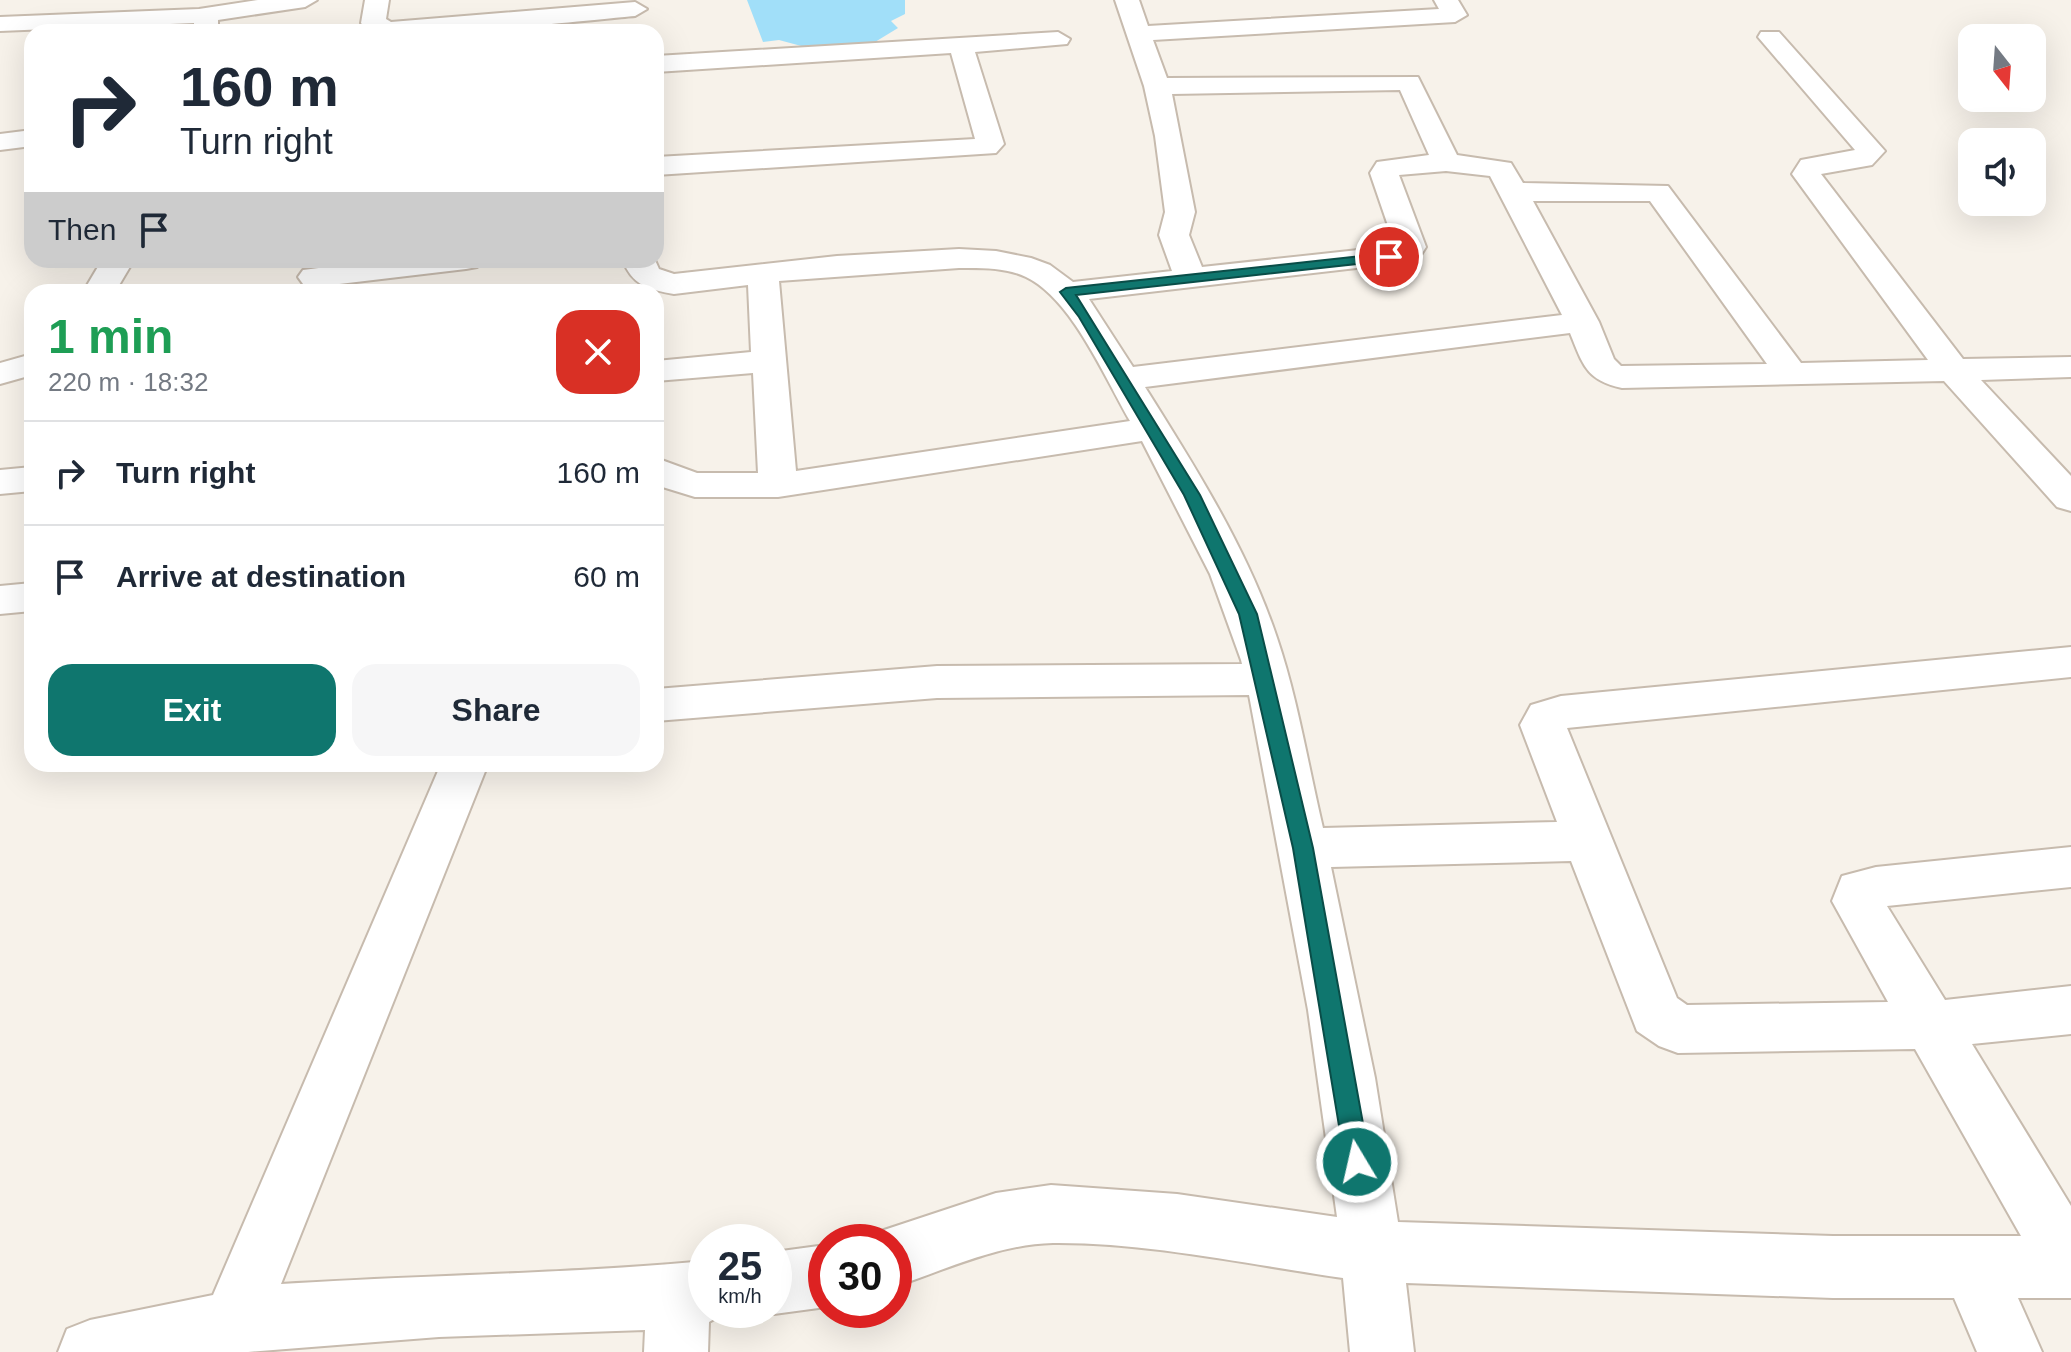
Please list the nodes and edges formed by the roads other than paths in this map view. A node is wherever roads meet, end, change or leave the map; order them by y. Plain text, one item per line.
1 (305, 0) edge
2 (377, 0) edge
3 (1127, 0) edge
4 (1446, 0) edge
5 (634, 14) edge
6 (0, 24) edge
7 (202, 24) edge
8 (376, 24) edge
9 (521, 24) edge
10 (1139, 34) junction
11 (1770, 37) dead end
12 (1058, 39) dead end
13 (961, 45) junction
14 (664, 64) edge
15 (1157, 86) junction
16 (24, 139) edge
17 (0, 142) edge
18 (1446, 162) junction
19 (664, 166) edge
20 (1515, 192) junction
21 (394, 268) edge
22 (641, 268) edge
23 (763, 274) junction
24 (314, 277) dead end
25 (1191, 279) junction
26 (656, 284) edge
27 (664, 287) edge
28 (1066, 292) junction
29 (1582, 322) junction
30 (769, 361) junction
31 (2071, 367) edge
32 (664, 370) edge
33 (1954, 371) junction
34 (1793, 376) junction
35 (1122, 379) junction
36 (1154, 428) junction
37 (664, 474) edge
38 (24, 480) edge
39 (0, 482) edge
40 (778, 485) junction
41 (2071, 499) edge
42 (24, 598) edge
43 (0, 600) edge
44 (2071, 662) edge
45 (1265, 679) junction
46 (664, 704) edge
47 (461, 772) edge
48 (1587, 841) junction
49 (1303, 848) junction
50 (2071, 867) edge
51 (2071, 1010) edge
52 (1931, 1025) junction
53 (912, 1250) edge
54 (1373, 1252) junction
55 (2071, 1265) edge
56 (1973, 1269) junction
57 (687, 1313) edge
58 (234, 1322) junction
59 (90, 1352) edge
60 (1382, 1352) edge
61 (2010, 1352) edge

1 - 7 street
2 - 8 street
3 - 10 street
4 - 10 street
5 - 9 street
6 - 7 street
10 - 15 street
11 - 33 street
12 - 13 street
13 - 14 street
13 - 19 street
15 - 18 street
15 - 25 street
16 - 17 street
18 - 20 street
18 - 25 street
20 - 29 street
20 - 34 street
21 - 24 street
22 - 26 street
23 - 27 street
23 - 28 street
23 - 30 street
25 - 28 street
28 - 35 street
29 - 34 street
29 - 35 street
30 - 32 street
30 - 40 street
31 - 33 street
33 - 34 street
33 - 41 street
35 - 36 street
36 - 40 street
36 - 45 street
37 - 40 street
38 - 39 street
42 - 43 street
44 - 48 street
45 - 46 street
45 - 49 street
47 - 58 street
48 - 49 street
48 - 52 street
49 - 54 street
50 - 52 street
51 - 52 street
52 - 55 street
53 - 54 street
54 - 56 street
54 - 60 street
55 - 56 street
56 - 61 street
57 - 58 street
58 - 59 street

